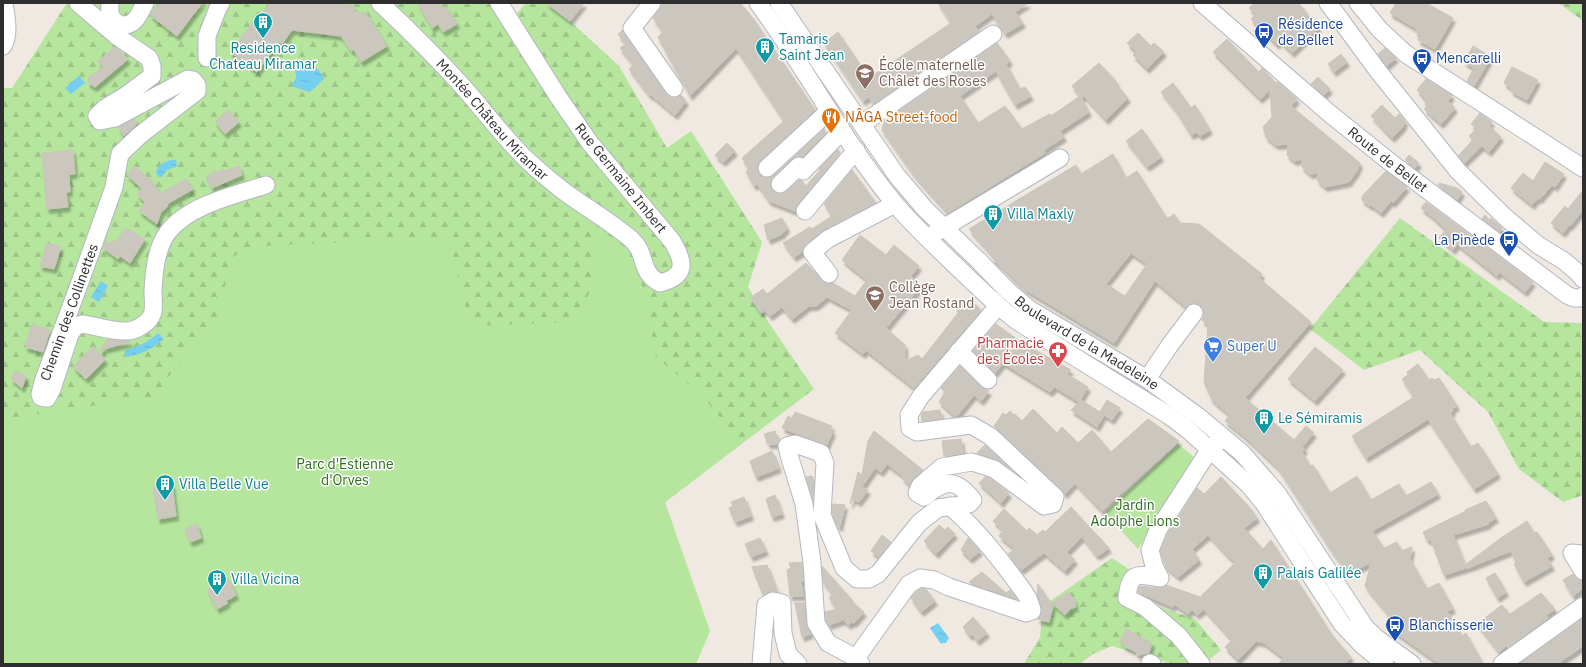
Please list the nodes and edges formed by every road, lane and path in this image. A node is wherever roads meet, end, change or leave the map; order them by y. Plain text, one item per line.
1 (4, 3) edge
2 (14, 3) edge
3 (78, 3) edge
4 (110, 3) edge
5 (145, 3) edge
6 (221, 3) edge
7 (380, 3) edge
8 (499, 3) edge
9 (652, 3) edge
10 (758, 3) edge
11 (779, 3) edge
12 (1202, 3) edge
13 (1328, 3) edge
14 (1358, 3) edge
15 (993, 34) dead end
16 (4, 42) edge
17 (207, 58) dead end
18 (674, 88) dead end
19 (829, 111) junction
20 (862, 124) junction
21 (842, 131) junction
22 (856, 150) junction
23 (1060, 158) dead end
24 (767, 168) dead end
25 (1583, 168) edge
26 (780, 184) dead end
27 (266, 185) dead end
28 (895, 204) junction
29 (805, 211) dead end
30 (615, 225) joint
31 (944, 227) junction
32 (928, 239) junction
33 (829, 274) dead end
34 (1583, 280) edge
35 (1583, 296) edge
36 (998, 306) junction
37 (1194, 313) dead end
38 (1058, 327) junction
39 (1050, 342) junction
40 (959, 351) junction
41 (1147, 379) junction
42 (988, 380) dead end
43 (1222, 437) junction
44 (1210, 449) junction
45 (950, 506) junction
46 (1583, 554) edge
47 (1583, 571) edge
48 (1345, 597) junction
49 (1330, 606) junction
50 (1583, 606) edge
51 (859, 661) edge
52 (761, 664) edge
53 (798, 664) edge
54 (1202, 664) edge
55 (1386, 664) edge
56 (1412, 664) edge
57 (1502, 664) edge

1 - 16 street
2 - 16 street
3 - 27 street, Chemin des Collinettes
4 - 5 street
6 - 17 street
7 - 30 street, Montée Château Miramar
8 - 30 street, Rue Germaine Imbert
9 - 18 street
10 - 19 street, Boulevard de la Madeleine
11 - 20 street, Boulevard de la Madeleine
12 - 35 street, Route de Bellet
13 - 34 street
14 - 25 street
15 - 20 street
19 - 21 street, Boulevard de la Madeleine
19 - 24 street
20 - 31 street, Boulevard de la Madeleine
21 - 22 street, Boulevard de la Madeleine
21 - 26 street
22 - 28 street, Boulevard de la Madeleine
22 - 29 street
23 - 31 street
28 - 32 street, Boulevard de la Madeleine
28 - 33 street
31 - 32 street
31 - 38 street, Boulevard de la Madeleine
32 - 36 street, Boulevard de la Madeleine
36 - 39 street, Boulevard de la Madeleine
36 - 40 street
37 - 41 street
38 - 39 street
38 - 41 street, Boulevard de la Madeleine
39 - 44 street, Boulevard de la Madeleine
40 - 42 street
40 - 45 street
41 - 43 street, Boulevard de la Madeleine
43 - 44 street
43 - 48 street, Boulevard de la Madeleine
44 - 49 street, Boulevard de la Madeleine
44 - 54 street
45 - 51 street
45 - 51 street
46 - 47 street
48 - 49 street
48 - 56 street, Boulevard de la Madeleine
49 - 55 street, Boulevard de la Madeleine
50 - 57 street
52 - 53 street

